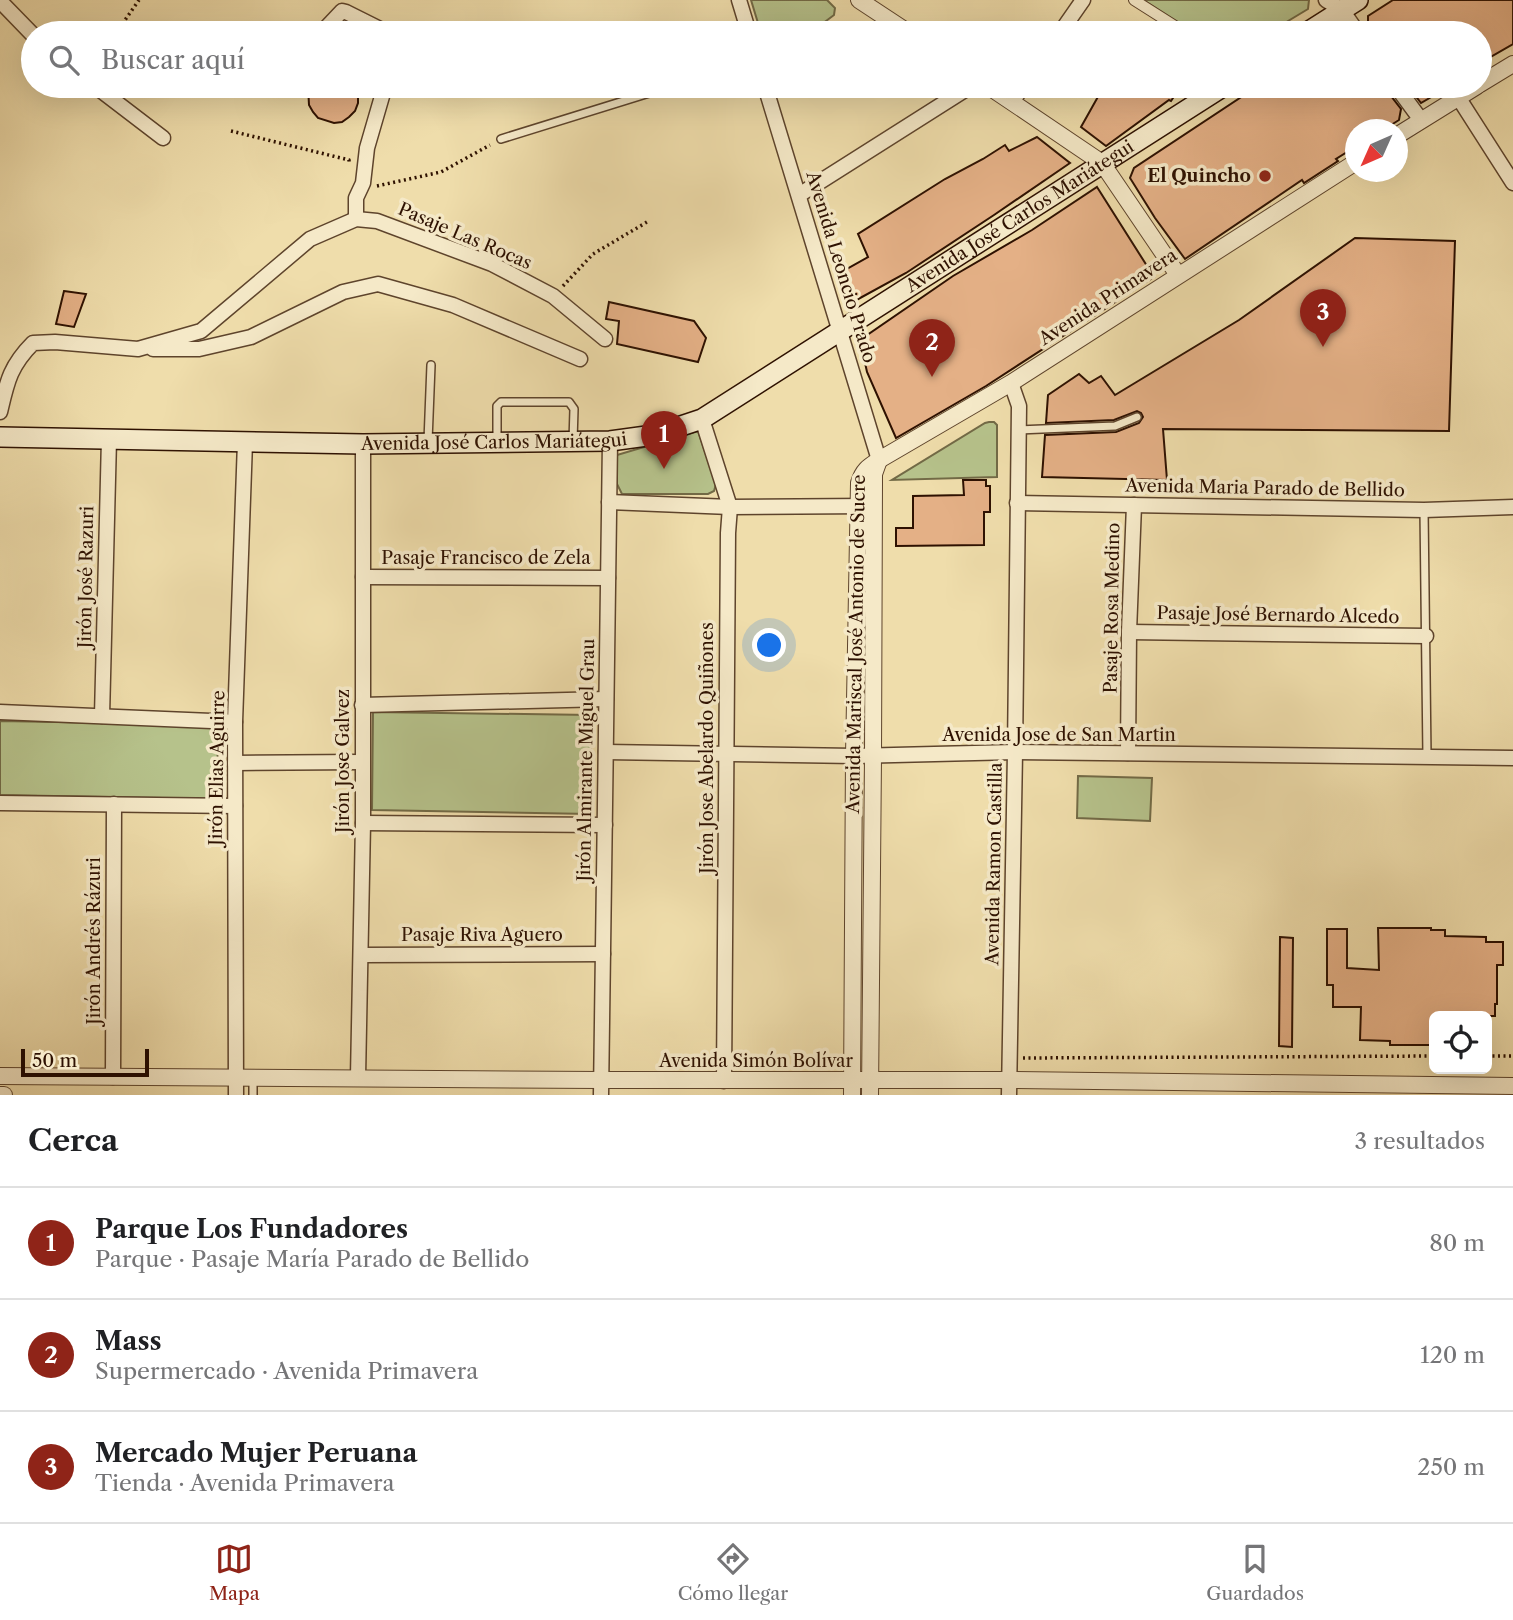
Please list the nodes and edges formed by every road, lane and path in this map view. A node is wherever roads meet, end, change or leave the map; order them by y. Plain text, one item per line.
1 (139, 0) edge
2 (739, 0) edge
3 (859, 0) edge
4 (1083, 0) edge
5 (1134, 0) edge
6 (0, 1) edge
7 (1342, 4) edge
8 (124, 21) edge
9 (333, 21) edge
10 (364, 21) edge
11 (745, 21) edge
12 (891, 21) edge
13 (1068, 21) edge
14 (1167, 21) edge
15 (1321, 21) edge
16 (1352, 21) edge
17 (21, 23) edge
18 (1513, 64) edge
19 (1492, 77) edge
20 (111, 98) edge
21 (382, 98) edge
22 (633, 98) edge
23 (769, 98) edge
24 (952, 98) edge
25 (1006, 98) edge
26 (1015, 98) edge
27 (1205, 98) edge
28 (1405, 98) edge
29 (1456, 98) edge
30 (1459, 98) edge
31 (1012, 102) junction
32 (1421, 120) junction
33 (1408, 128) edge
34 (231, 131) dead end
35 (163, 138) dead end
36 (501, 139) joint
37 (1102, 163) junction
38 (1345, 169) edge
39 (1513, 183) edge
40 (374, 186) dead end
41 (799, 195) junction
42 (356, 198) junction
43 (356, 219) junction
44 (647, 222) dead end
45 (1178, 275) junction
46 (553, 296) junction
47 (840, 330) junction
48 (605, 339) dead end
49 (138, 349) junction
50 (580, 359) dead end
51 (430, 365) dead end
52 (1011, 383) junction
53 (0, 412) edge
54 (1137, 416) dead end
55 (702, 419) junction
56 (1018, 430) junction
57 (0, 437) edge
58 (109, 439) junction
59 (573, 441) junction
60 (610, 441) junction
61 (244, 442) junction
62 (498, 442) junction
63 (428, 443) junction
64 (363, 444) junction
65 (879, 460) junction
66 (609, 502) junction
67 (1017, 503) junction
68 (1134, 505) junction
69 (866, 506) junction
70 (730, 507) junction
71 (1513, 507) edge
72 (1424, 510) junction
73 (363, 577) junction
74 (608, 578) junction
75 (1129, 632) junction
76 (1426, 636) junction
77 (606, 699) junction
78 (362, 705) junction
79 (0, 712) edge
80 (103, 716) junction
81 (235, 722) junction
82 (606, 752) junction
83 (1015, 752) junction
84 (1128, 753) junction
85 (726, 754) junction
86 (854, 756) junction
87 (873, 756) junction
88 (1427, 757) junction
89 (1513, 758) edge
90 (362, 761) junction
91 (235, 763) junction
92 (0, 803) edge
93 (114, 804) junction
94 (235, 806) junction
95 (363, 823) junction
96 (605, 825) junction
97 (603, 954) junction
98 (361, 955) junction
99 (1429, 1056) edge
100 (1492, 1056) edge
101 (1513, 1056) edge
102 (1010, 1058) junction
103 (0, 1076) edge
104 (113, 1077) junction
105 (245, 1077) junction
106 (358, 1077) junction
107 (724, 1081) junction
108 (1513, 1086) edge
109 (601, 1088) edge
110 (852, 1088) edge
111 (870, 1088) edge
112 (1009, 1088) edge
113 (1343, 1089) edge
114 (236, 1095) edge
115 (253, 1095) edge

1 - 8 path
2 - 11 street
3 - 12 street
4 - 13 street
5 - 14 street
6 - 17 street
7 - 15 main road
7 - 16 street
9 - 10 street
18 - 19 street
20 - 35 street
21 - 42 street
22 - 36 lane
23 - 41 street, Avenida Leoncio Prado
24 - 41 street
25 - 31 street
26 - 31 street
27 - 37 main road, Avenida José Carlos Mariátegui
28 - 32 street
29 - 32 street
30 - 39 street
31 - 37 street
32 - 33 street
34 - 42 path
36 - 40 path
37 - 45 street
37 - 47 main road, Avenida José Carlos Mariátegui
38 - 45 street, Avenida Primavera
41 - 47 street, Avenida Leoncio Prado
42 - 43 street
43 - 46 street, Pasaje Las Rocas
43 - 49 street
44 - 46 path
45 - 52 street, Avenida Primavera
46 - 48 street, Pasaje Las Rocas
47 - 55 main road, Avenida José Carlos Mariátegui
47 - 65 street, Avenida Leoncio Prado
49 - 50 street
49 - 53 street
51 - 63 lane
52 - 56 street, Avenida Ramon Castilla
52 - 65 street, Avenida Primavera
54 - 56 lane
55 - 60 main road, Avenida José Carlos Mariátegui
55 - 70 street, Jirón Jose Abelardo Quiñones
56 - 67 street, Avenida Ramon Castilla
57 - 58 main road, Avenida José Carlos Mariátegui
58 - 61 main road, Avenida José Carlos Mariátegui
58 - 80 street, Jirón José Razuri
59 - 60 main road, Avenida José Carlos Mariátegui
59 - 62 main road, Avenida José Carlos Mariátegui
59 - 62 lane
60 - 66 street, Jirón Almirante Miguel Grau
61 - 64 main road, Avenida José Carlos Mariátegui
61 - 81 street, Jirón Elias Aguirre
62 - 63 main road, Avenida José Carlos Mariátegui
63 - 64 main road, Avenida José Carlos Mariátegui
64 - 73 street, Jirón Jose Galvez
65 - 69 street, Avenida Mariscal José Antonio de Sucre
66 - 70 street
66 - 74 street, Jirón Almirante Miguel Grau
67 - 68 street, Avenida Maria Parado de Bellido
67 - 83 street, Avenida Ramon Castilla
68 - 72 street, Avenida Maria Parado de Bellido
68 - 75 street, Pasaje Rosa Medino
69 - 70 street
69 - 86 street, Avenida Mariscal José Antonio de Sucre
69 - 87 street, Avenida Mariscal José Antonio de Sucre
70 - 85 street, Jirón Jose Abelardo Quiñones
71 - 72 street, Avenida Maria Parado de Bellido
72 - 76 lane
73 - 74 street, Pasaje Francisco de Zela
73 - 78 street, Jirón Jose Galvez
74 - 77 street, Jirón Almirante Miguel Grau
75 - 76 street, Pasaje José Bernardo Alcedo
75 - 84 street, Pasaje Rosa Medino
76 - 88 lane
77 - 78 street
77 - 82 street, Jirón Almirante Miguel Grau
78 - 90 street, Jirón Jose Galvez
79 - 80 street
80 - 81 street
81 - 91 street, Jirón Elias Aguirre
82 - 85 street, Avenida Jose de San Martin
82 - 96 street, Jirón Almirante Miguel Grau
83 - 84 street, Avenida Jose de San Martin
83 - 87 street, Avenida Jose de San Martin
83 - 102 street, Avenida Ramon Castilla
84 - 88 street, Avenida Jose de San Martin
85 - 86 street, Avenida Jose de San Martin
85 - 107 street, Jirón Jose Abelardo Quiñones
86 - 87 street, Avenida Jose de San Martin
86 - 110 street, Avenida Mariscal José Antonio de Sucre
87 - 111 street, Avenida Mariscal José Antonio de Sucre
88 - 89 street, Avenida Jose de San Martin
90 - 91 street
90 - 95 street, Jirón Jose Galvez
91 - 94 street, Jirón Elias Aguirre
92 - 93 street
93 - 94 street
93 - 104 street, Jirón Andrés Rázuri
94 - 105 street, Jirón Elias Aguirre
95 - 96 street
95 - 98 street, Jirón Jose Galvez
96 - 97 street, Jirón Almirante Miguel Grau
97 - 98 street, Pasaje Riva Aguero
97 - 109 street, Jirón Almirante Miguel Grau
98 - 106 street, Jirón Jose Galvez
99 - 102 path
100 - 101 path
102 - 112 street, Avenida Ramon Castilla
103 - 104 street, Avenida Simón Bolívar
104 - 105 street, Avenida Simón Bolívar
105 - 106 street, Avenida Simón Bolívar
105 - 114 street, Jirón Elias Aguirre
105 - 115 lane, Jirón Elias Aguirre
106 - 109 street, Avenida Simón Bolívar
107 - 109 street, Avenida Simón Bolívar
107 - 110 street, Avenida Simón Bolívar
108 - 113 street, Avenida Simón Bolívar
110 - 111 street, Avenida Simón Bolívar
111 - 112 street, Avenida Simón Bolívar
112 - 113 street, Avenida Simón Bolívar

